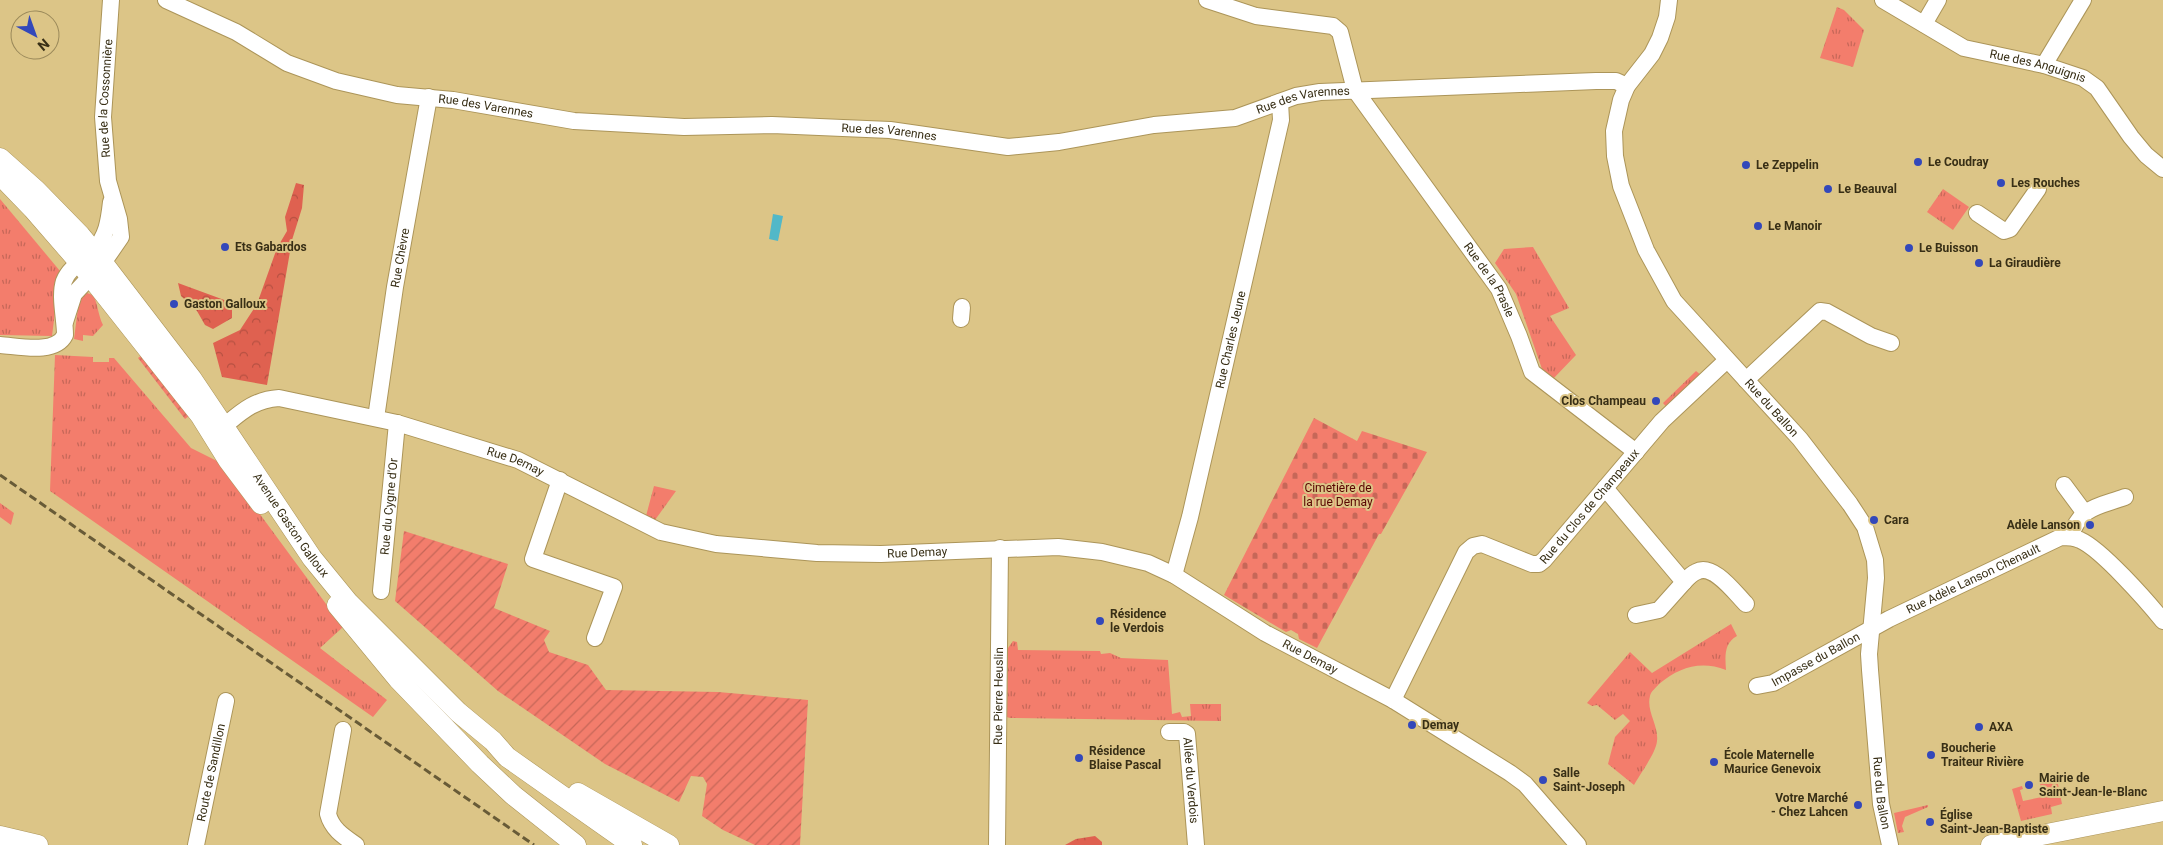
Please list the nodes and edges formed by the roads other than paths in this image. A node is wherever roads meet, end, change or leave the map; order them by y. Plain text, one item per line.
1 (111, 0) edge
2 (166, 0) edge
3 (1207, 0) edge
4 (1669, 0) edge
5 (1883, 0) edge
6 (1938, 0) edge
7 (2083, 0) edge
8 (1924, 24) junction
9 (2044, 65) junction
10 (1627, 86) junction
11 (1355, 90) junction
12 (429, 98) junction
13 (1280, 102) junction
14 (0, 158) edge
15 (2163, 169) edge
16 (0, 175) edge
17 (2038, 189) dead end
18 (1977, 213) dead end
19 (91, 263) junction
20 (1891, 344) dead end
21 (0, 345) edge
22 (1727, 360) junction
23 (1746, 380) junction
24 (376, 418) junction
25 (397, 423) junction
26 (218, 431) junction
27 (1636, 452) junction
28 (560, 480) junction
29 (2064, 485) dead end
30 (1605, 488) junction
31 (2125, 497) dead end
32 (2084, 512) junction
33 (2070, 536) junction
34 (1000, 548) junction
35 (1174, 575) junction
36 (1684, 582) junction
37 (381, 591) dead end
38 (326, 592) junction
39 (1746, 604) dead end
40 (1636, 615) dead end
41 (2163, 621) edge
42 (1872, 629) junction
43 (595, 638) dead end
44 (1757, 686) dead end
45 (1393, 700) junction
46 (226, 702) dead end
47 (343, 730) dead end
48 (1169, 732) dead end
49 (509, 759) junction
50 (2163, 811) edge
51 (0, 836) edge
52 (1574, 843) edge
53 (38, 845) edge
54 (196, 845) edge
55 (356, 845) edge
56 (576, 845) edge
57 (632, 845) edge
58 (669, 845) edge
59 (997, 845) edge
60 (1196, 845) edge
61 (1890, 845) edge
62 (1991, 845) edge

1 - 19 street, Rue de la Cossonnière
2 - 12 street, Rue des Varennes
3 - 11 street
4 - 10 street, Rue du Ballon
5 - 8 street, Rue des Anguignis
6 - 8 street
7 - 9 street
8 - 9 street, Rue des Anguignis
9 - 15 street, Rue des Anguignis
10 - 11 street, Rue des Varennes
10 - 22 street, Rue du Ballon
11 - 13 street, Rue des Varennes
11 - 27 street, Rue de la Prasle
12 - 13 street, Rue des Varennes
12 - 24 street, Rue Chèvre
13 - 35 street, Rue Charles Jeune
14 - 19 main road, Avenue Gaston Galloux
16 - 19 main road, Avenue Gaston Galloux
17 - 18 street
19 - 21 street
19 - 26 main road, Avenue Gaston Galloux
20 - 23 street
22 - 23 street, Rue du Ballon
22 - 27 street, Rue du Clos de Champeaux
23 - 42 street, Rue du Ballon
24 - 25 street, Rue Demay
24 - 26 street, Rue Demay
25 - 28 street, Rue Demay
25 - 37 street, Rue du Cygne d'Or
26 - 38 main road, Avenue Gaston Galloux
26 - 49 main road, Avenue Gaston Galloux
27 - 30 street, Rue du Clos de Champeaux
28 - 34 street, Rue Demay
28 - 43 street
29 - 32 street
30 - 36 street
30 - 45 street, Rue du Clos de Champeaux
31 - 32 street
32 - 33 street
33 - 41 street
33 - 42 street, Rue Adèle Lanson Chenault
34 - 35 street, Rue Demay
34 - 59 street, Rue Pierre Heuslin
35 - 45 street, Rue Demay
36 - 39 street
36 - 40 street
38 - 49 main road
38 - 56 main road
42 - 44 street, Impasse du Ballon
42 - 61 street, Rue du Ballon
45 - 52 street, Rue Demay
46 - 54 street, Route de Sandillon
47 - 55 street
48 - 60 street, Allée du Verdois
49 - 57 main road, Avenue Gaston Galloux
49 - 58 main road
50 - 62 main road
51 - 53 main road

